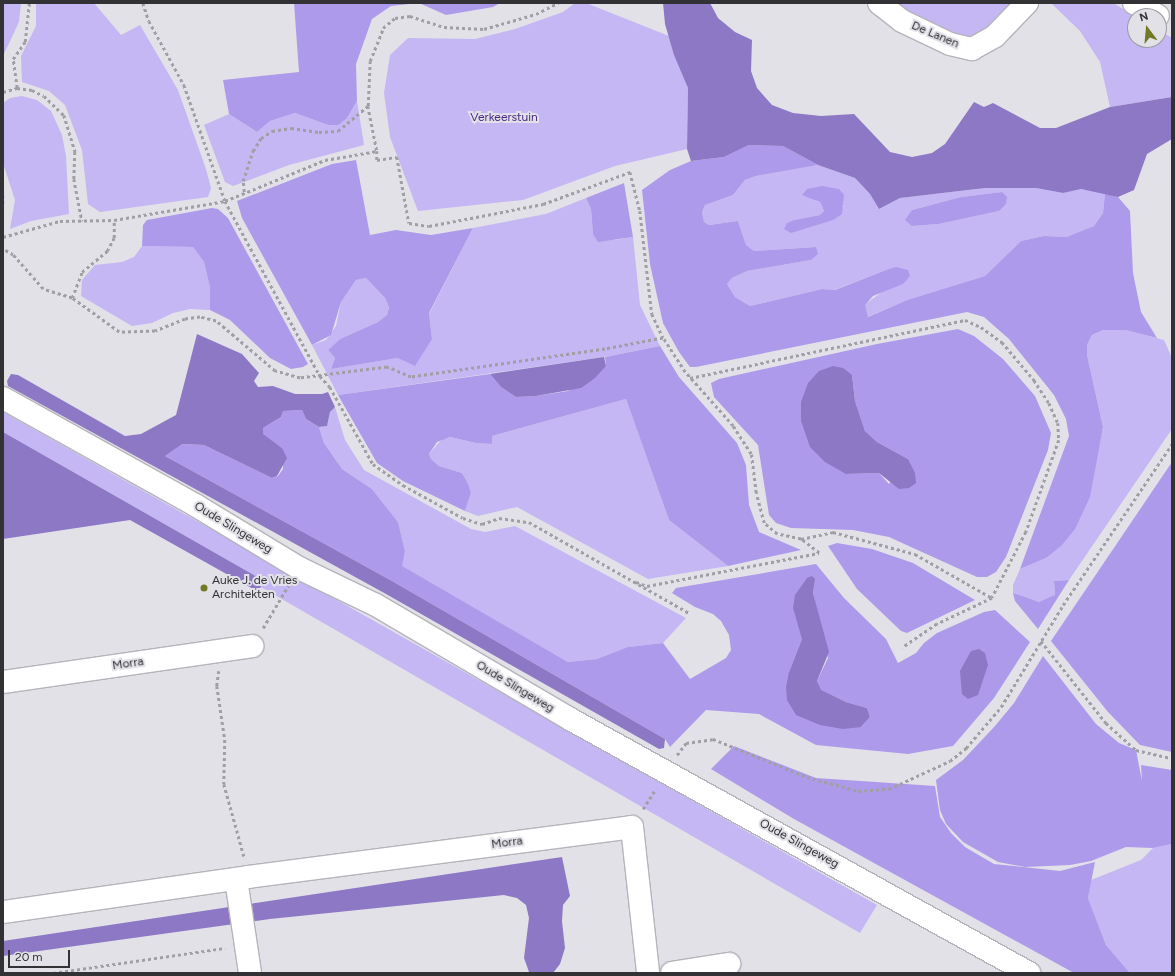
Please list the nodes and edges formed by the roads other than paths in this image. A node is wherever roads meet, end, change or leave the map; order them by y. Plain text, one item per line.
1 (879, 3) edge
2 (1027, 3) edge
3 (1134, 3) edge
4 (1144, 8) edge
5 (3, 398) edge
6 (252, 646) road end
7 (3, 682) edge
8 (241, 885) junction
9 (3, 912) edge
10 (729, 964) dead end
11 (250, 973) edge
12 (648, 973) edge
13 (672, 973) edge
14 (1029, 973) edge

1 - 2 street, De Lanen
3 - 4 street
5 - 14 street, Oude Slingeweg
6 - 7 street, Morra
8 - 9 street, Morra
8 - 11 street
8 - 12 street, Morra
10 - 13 street

